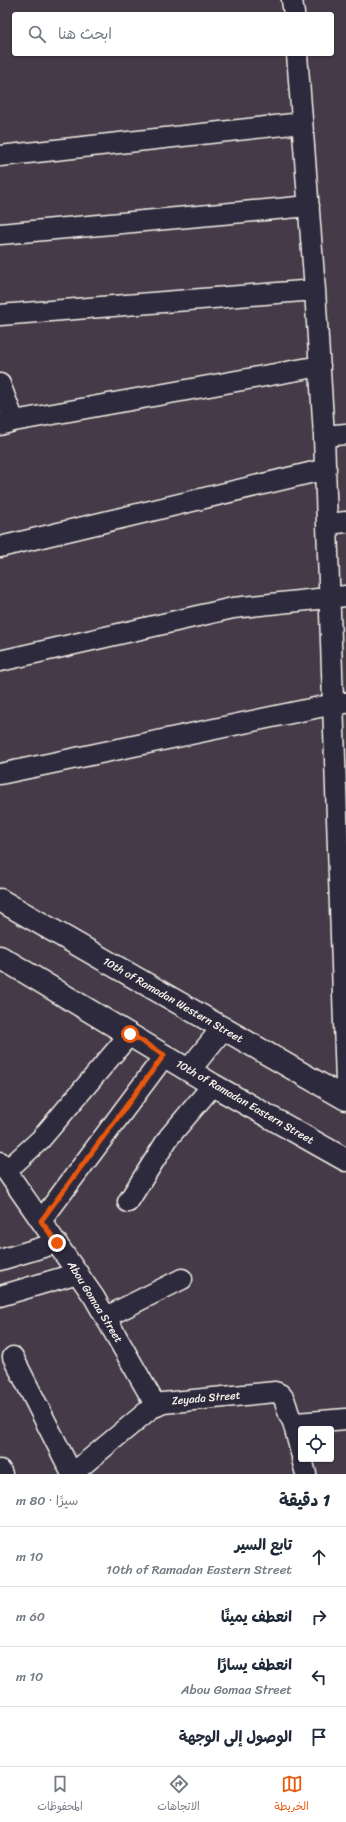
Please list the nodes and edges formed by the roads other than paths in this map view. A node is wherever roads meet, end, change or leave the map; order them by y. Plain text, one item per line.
1 (292, 0) edge
2 (294, 12) edge
3 (297, 56) edge
4 (302, 123) junction
5 (0, 156) edge
6 (309, 206) junction
7 (0, 234) edge
8 (315, 290) junction
9 (0, 315) edge
10 (320, 366) junction
11 (0, 384) edge
12 (7, 423) edge
13 (346, 434) edge
14 (324, 436) junction
15 (326, 469) junction
16 (337, 523) edge
17 (0, 546) edge
18 (338, 597) edge
19 (0, 661) edge
20 (340, 703) edge
21 (0, 774) edge
22 (342, 816) edge
23 (0, 901) edge
24 (343, 941) edge
25 (0, 957) edge
26 (222, 1028) junction
27 (130, 1034) junction
28 (164, 1055) junction
29 (189, 1070) junction
30 (346, 1082) edge
31 (213, 1085) junction
32 (346, 1099) edge
33 (346, 1160) edge
34 (3, 1166) edge
35 (128, 1202) dead end
36 (41, 1221) junction
37 (57, 1243) junction
38 (0, 1260) edge
39 (78, 1273) junction
40 (182, 1279) dead end
41 (0, 1296) edge
42 (106, 1317) junction
43 (13, 1357) dead end
44 (156, 1406) junction
45 (346, 1419) edge
46 (293, 1422) junction
47 (298, 1441) edge
48 (303, 1462) edge
49 (0, 1470) edge
50 (2, 1474) edge
51 (72, 1474) edge
52 (306, 1474) edge

1 - 2 street
3 - 4 street
4 - 5 street
4 - 6 street
6 - 7 street
6 - 8 street
8 - 9 street
8 - 10 street
10 - 12 street
10 - 14 street
11 - 12 street
13 - 14 street
14 - 15 street
15 - 16 street
15 - 17 street
16 - 18 street
18 - 19 street
18 - 20 street
20 - 21 street
20 - 22 street
22 - 24 street
23 - 26 street, 10th of Ramadan Western Street
24 - 30 street
25 - 27 street, 10th of Ramadan Eastern Street
26 - 29 street
26 - 32 street, 10th of Ramadan Western Street
27 - 28 street, 10th of Ramadan Eastern Street
27 - 34 street
28 - 29 street, 10th of Ramadan Eastern Street
28 - 36 street
29 - 31 street, 10th of Ramadan Eastern Street
31 - 33 street, 10th of Ramadan Eastern Street
31 - 35 street
34 - 36 street, Abou Gomaa Street
36 - 37 street, Abou Gomaa Street
37 - 38 street
37 - 39 street, Abou Gomaa Street
39 - 41 street
39 - 42 street, Abou Gomaa Street
40 - 42 street
42 - 44 street, Abou Gomaa Street
43 - 51 street
44 - 46 street, Zeyada Street
44 - 51 street, Zeyada Street
45 - 46 street
46 - 47 street, Zeyada Street
48 - 52 street
49 - 50 street

